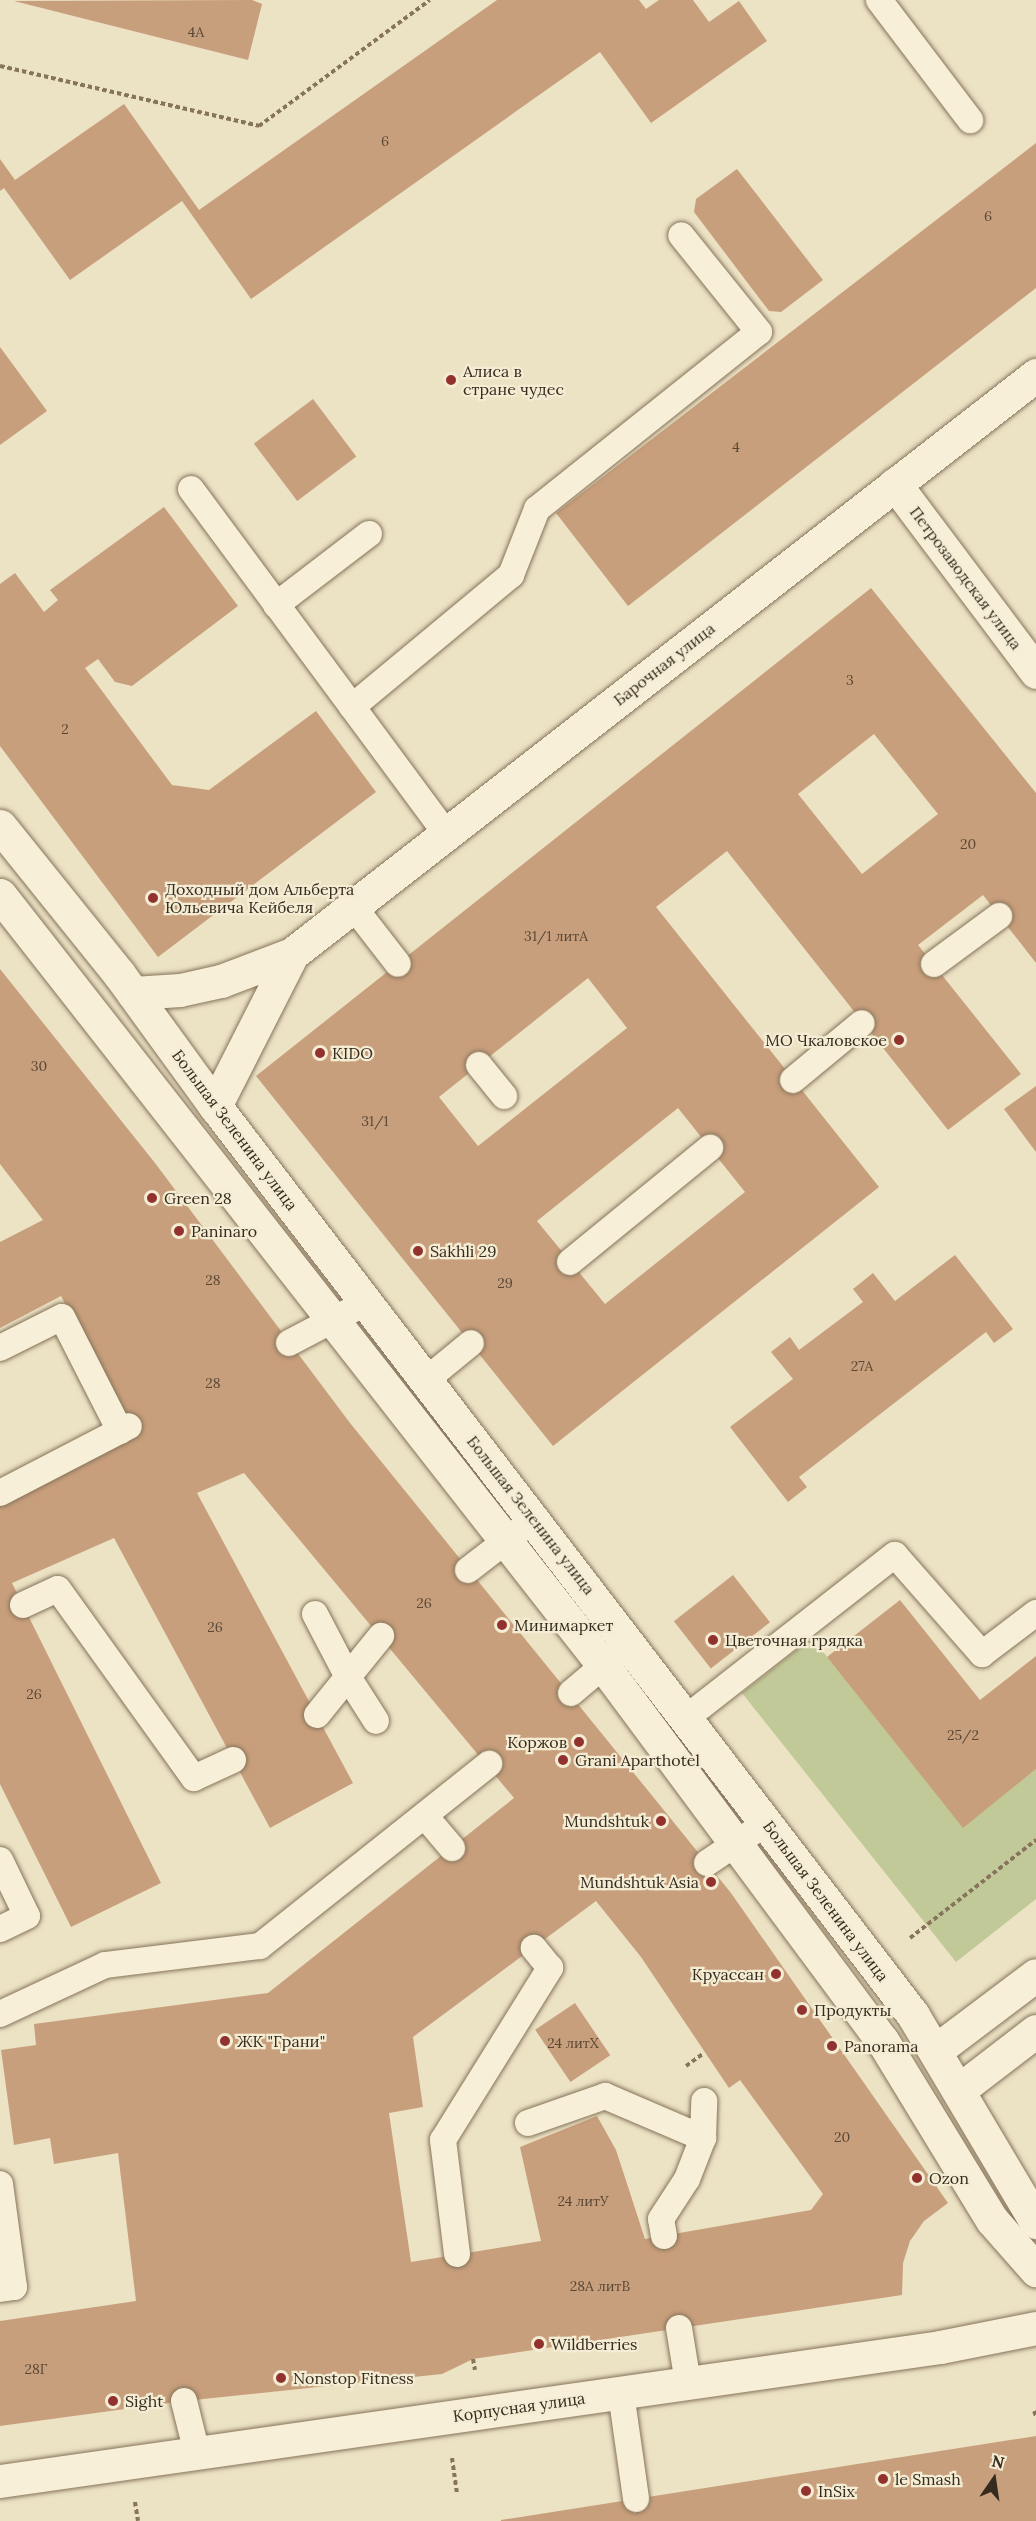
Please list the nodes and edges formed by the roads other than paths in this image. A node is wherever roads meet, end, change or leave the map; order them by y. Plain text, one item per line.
1 (879, 0) edge
2 (970, 120) dead end
3 (681, 235) dead end
4 (1036, 375) edge
5 (895, 484) junction
6 (191, 489) dead end
7 (369, 534) dead end
8 (276, 605) junction
9 (1036, 672) edge
10 (352, 706) junction
11 (0, 826) edge
12 (446, 834) junction
13 (0, 896) edge
14 (353, 906) junction
15 (999, 916) dead end
16 (292, 954) junction
17 (398, 964) dead end
18 (934, 964) dead end
19 (133, 993) junction
20 (862, 1023) dead end
21 (479, 1065) dead end
22 (793, 1080) dead end
23 (504, 1096) dead end
24 (215, 1106) junction
25 (710, 1148) dead end
26 (570, 1262) dead end
27 (367, 1302) junction
28 (333, 1321) junction
29 (289, 1343) dead end
30 (471, 1343) dead end
31 (0, 1348) edge
32 (426, 1380) junction
33 (0, 1492) edge
34 (535, 1520) junction
35 (505, 1541) junction
36 (468, 1570) dead end
37 (23, 1605) dead end
38 (1036, 1613) edge
39 (315, 1614) dead end
40 (381, 1636) dead end
41 (630, 1643) junction
42 (603, 1665) junction
43 (348, 1677) junction
44 (571, 1693) dead end
45 (316, 1715) dead end
46 (686, 1718) junction
47 (376, 1720) dead end
48 (233, 1760) dead end
49 (489, 1764) dead end
50 (425, 1816) junction
51 (766, 1823) junction
52 (735, 1843) junction
53 (452, 1848) dead end
54 (0, 1860) edge
55 (707, 1863) dead end
56 (0, 1929) edge
57 (534, 1948) dead end
58 (1036, 1975) edge
59 (0, 2014) edge
60 (1036, 2031) edge
61 (935, 2051) junction
62 (959, 2090) junction
63 (704, 2101) dead end
64 (528, 2123) dead end
65 (703, 2138) junction
66 (0, 2184) edge
67 (1036, 2222) edge
68 (664, 2236) dead end
69 (457, 2254) dead end
70 (1036, 2270) edge
71 (0, 2289) edge
72 (678, 2328) dead end
73 (1036, 2328) edge
74 (688, 2383) junction
75 (621, 2393) junction
76 (184, 2401) dead end
77 (196, 2453) junction
78 (0, 2481) edge
79 (636, 2499) dead end

1 - 2 lane
3 - 10 lane
4 - 5 street, Барочная улица
5 - 9 street, Петрозаводская улица
5 - 12 street, Барочная улица
6 - 8 lane
7 - 8 lane
8 - 10 lane
10 - 12 lane
11 - 19 street, Большая Зеленина улица
12 - 14 street, Барочная улица
13 - 28 street
14 - 16 street, Барочная улица
14 - 17 lane
15 - 18 lane
16 - 19 street, Барочная улица
16 - 24 street, Барочная улица
19 - 24 street, Большая Зеленина улица
20 - 22 lane
21 - 23 lane
24 - 27 street, Большая Зеленина улица
25 - 26 lane
27 - 28 lane
27 - 32 street, Большая Зеленина улица
28 - 29 lane
28 - 35 street
30 - 32 lane
31 - 33 lane
32 - 34 street, Большая Зеленина улица
34 - 35 lane
34 - 41 street, Большая Зеленина улица
35 - 36 lane
35 - 42 street
37 - 48 lane
38 - 46 lane
39 - 43 lane
40 - 43 lane
41 - 42 lane
41 - 46 street, Большая Зеленина улица
42 - 44 lane
42 - 52 street
43 - 45 lane
43 - 47 lane
46 - 51 street, Большая Зеленина улица
49 - 50 lane
50 - 53 lane
50 - 59 lane
51 - 52 lane
51 - 61 street, Большая Зеленина улица
52 - 55 lane
52 - 70 street
54 - 56 lane
57 - 69 lane
58 - 61 street
60 - 62 street
61 - 62 street, Большая Зеленина улица
62 - 67 street, Большая Зеленина улица
63 - 65 lane
64 - 65 lane
65 - 68 lane
66 - 71 lane
72 - 74 lane
73 - 74 street, Корпусная улица
74 - 75 street, Корпусная улица
75 - 77 street, Корпусная улица
75 - 79 lane
76 - 77 lane
77 - 78 street, Корпусная улица

